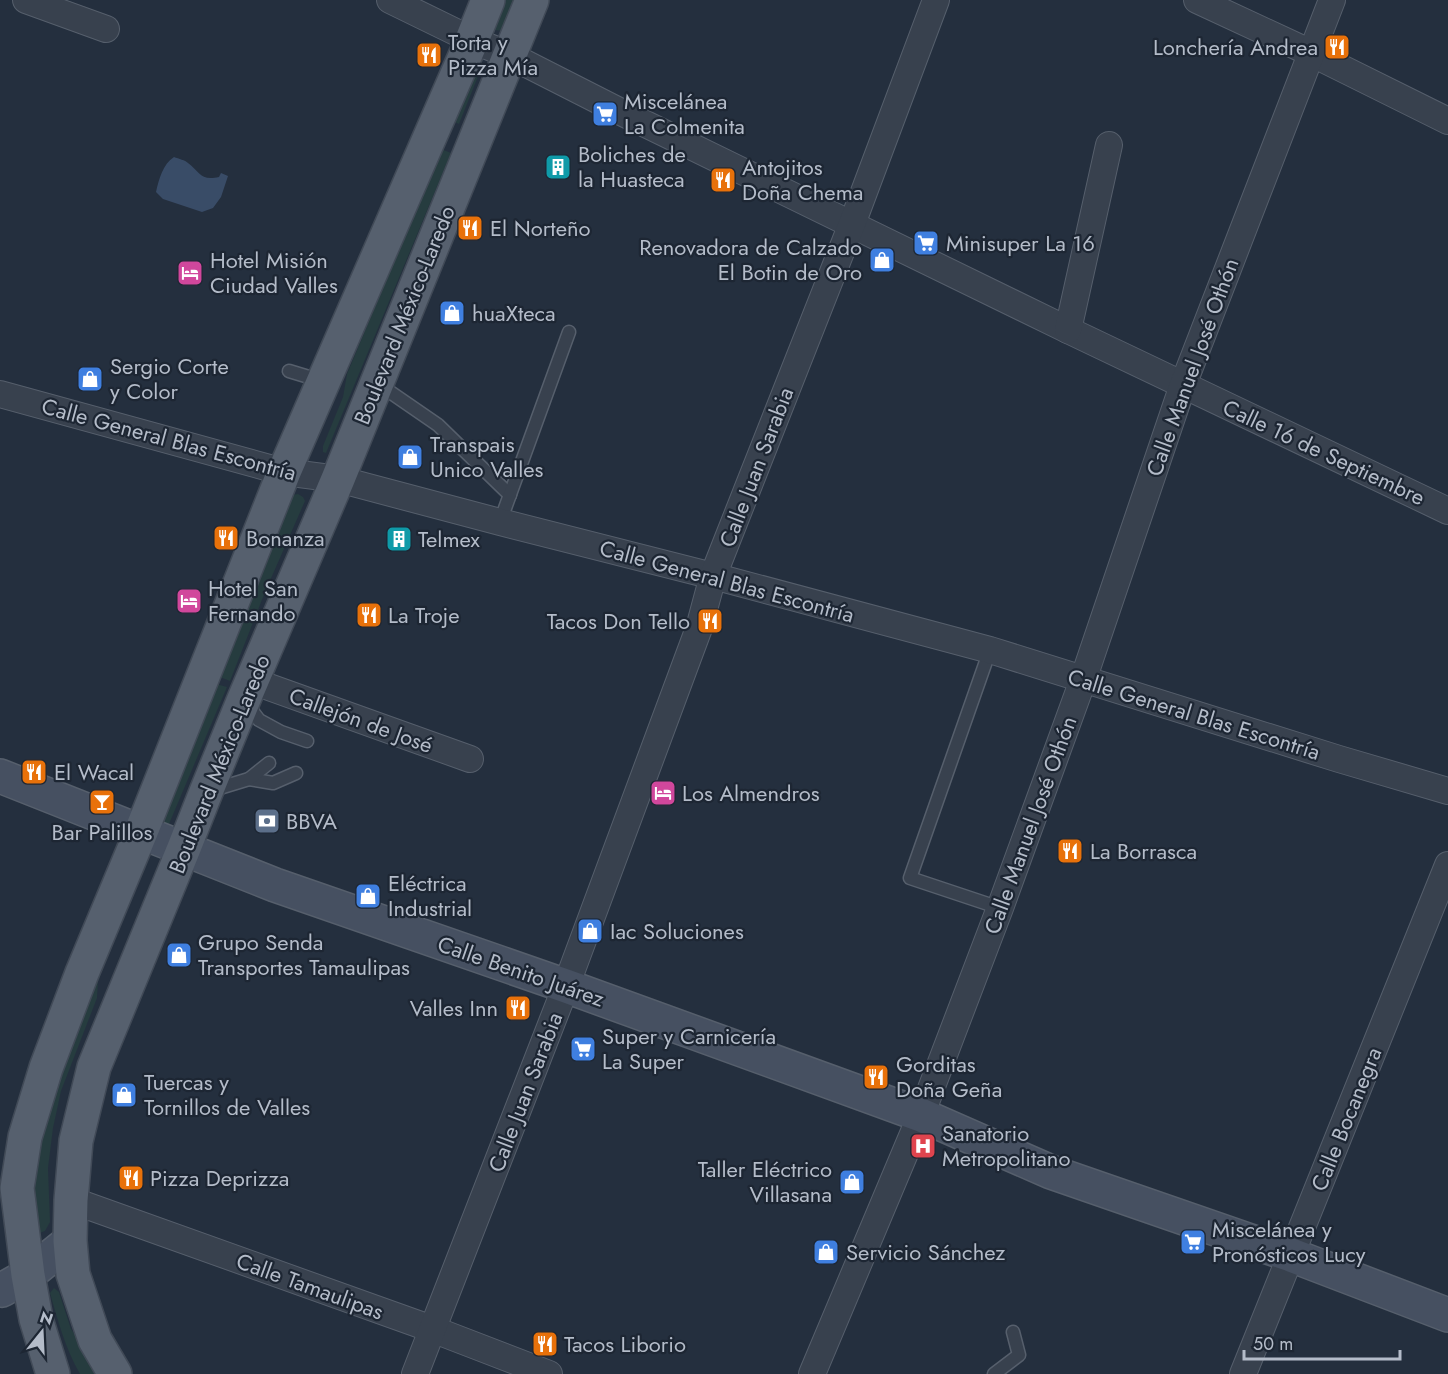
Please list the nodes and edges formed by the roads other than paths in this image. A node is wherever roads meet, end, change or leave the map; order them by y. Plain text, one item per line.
1 (26, 0) edge
2 (390, 0) edge
3 (488, 0) edge
4 (532, 0) edge
5 (936, 0) edge
6 (1197, 0) edge
7 (1332, 0) edge
8 (106, 29) dead end
9 (472, 40) junction
10 (1311, 53) junction
11 (508, 55) junction
12 (1448, 121) edge
13 (1109, 145) dead end
14 (852, 224) junction
15 (1068, 330) junction
16 (569, 332) dead end
17 (289, 371) dead end
18 (324, 381) junction
19 (376, 382) junction
20 (1183, 385) junction
21 (0, 394) edge
22 (284, 472) junction
23 (338, 479) junction
24 (510, 495) junction
25 (1448, 512) edge
26 (500, 522) junction
27 (713, 576) junction
28 (990, 650) junction
29 (1083, 680) junction
30 (248, 690) junction
31 (307, 741) dead end
32 (470, 759) dead end
33 (269, 763) dead end
34 (296, 773) dead end
35 (0, 776) edge
36 (249, 779) junction
37 (1448, 791) edge
38 (206, 792) junction
39 (141, 832) junction
40 (184, 848) junction
41 (1448, 865) edge
42 (1000, 908) junction
43 (566, 986) junction
44 (921, 1115) junction
45 (71, 1200) junction
46 (70, 1241) junction
47 (1291, 1255) junction
48 (14, 1282) edge
49 (1448, 1315) edge
50 (432, 1329) junction
51 (1013, 1332) dead end
52 (53, 1374) edge
53 (115, 1374) edge
54 (415, 1374) edge
55 (549, 1374) edge
56 (812, 1374) edge
57 (994, 1374) edge
58 (1244, 1374) edge

1 - 8 street
2 - 9 street, Calle 16 de Septiembre
3 - 9 main road, Boulevard México-Laredo
4 - 11 main road, Boulevard México-Laredo
5 - 14 street, Calle Juan Sarabia
6 - 10 street
7 - 10 street, Calle Manuel José Othón
9 - 11 street, Calle 16 de Septiembre
9 - 18 main road, Boulevard México-Laredo
10 - 12 street
10 - 20 street, Calle Manuel José Othón
11 - 14 street, Calle 16 de Septiembre
11 - 19 main road, Boulevard México-Laredo
13 - 15 street
14 - 15 street, Calle 16 de Septiembre
14 - 27 street, Calle Juan Sarabia
15 - 20 street, Calle 16 de Septiembre
16 - 24 lane
17 - 18 lane
18 - 22 main road, Boulevard México-Laredo
19 - 23 main road, Boulevard México-Laredo
19 - 24 lane
20 - 25 street, Calle 16 de Septiembre
20 - 29 street, Calle Manuel José Othón
21 - 22 street, Calle General Blas Escontría
22 - 23 street, Calle General Blas Escontría
22 - 39 main road, Boulevard México-Laredo
23 - 26 street, Calle General Blas Escontría
23 - 30 main road, Boulevard México-Laredo
24 - 26 lane
26 - 27 street, Calle General Blas Escontría
27 - 28 street, Calle General Blas Escontría
27 - 43 street, Calle Juan Sarabia
28 - 29 street, Calle General Blas Escontría
28 - 42 lane
29 - 37 street, Calle General Blas Escontría
29 - 42 street, Calle Manuel José Othón
30 - 31 lane
30 - 32 street, Callejón de José
30 - 38 main road, Boulevard México-Laredo
33 - 36 lane
34 - 36 lane
35 - 39 street, Calle Benito Juárez
36 - 38 lane
38 - 40 main road, Boulevard México-Laredo
39 - 40 street, Calle Benito Juárez
39 - 48 main road, Boulevard México-Laredo
40 - 43 street, Calle Benito Juárez
40 - 45 main road, Boulevard México-Laredo
41 - 47 street, Calle Bocanegra
42 - 44 street, Calle Manuel José Othón
43 - 44 street, Calle Benito Juárez
43 - 50 street, Calle Juan Sarabia
44 - 47 street, Calle Benito Juárez
44 - 56 street, Calle Manuel José Othón
45 - 46 main road, Boulevard México-Laredo
45 - 50 street, Calle Tamaulipas
46 - 48 street
46 - 53 main road, Boulevard México-Laredo
47 - 49 street, Calle Benito Juárez
47 - 58 street, Calle Bocanegra
48 - 52 main road, Boulevard México-Laredo
50 - 54 street, Calle Juan Sarabia
50 - 55 street, Calle Tamaulipas
51 - 57 lane

